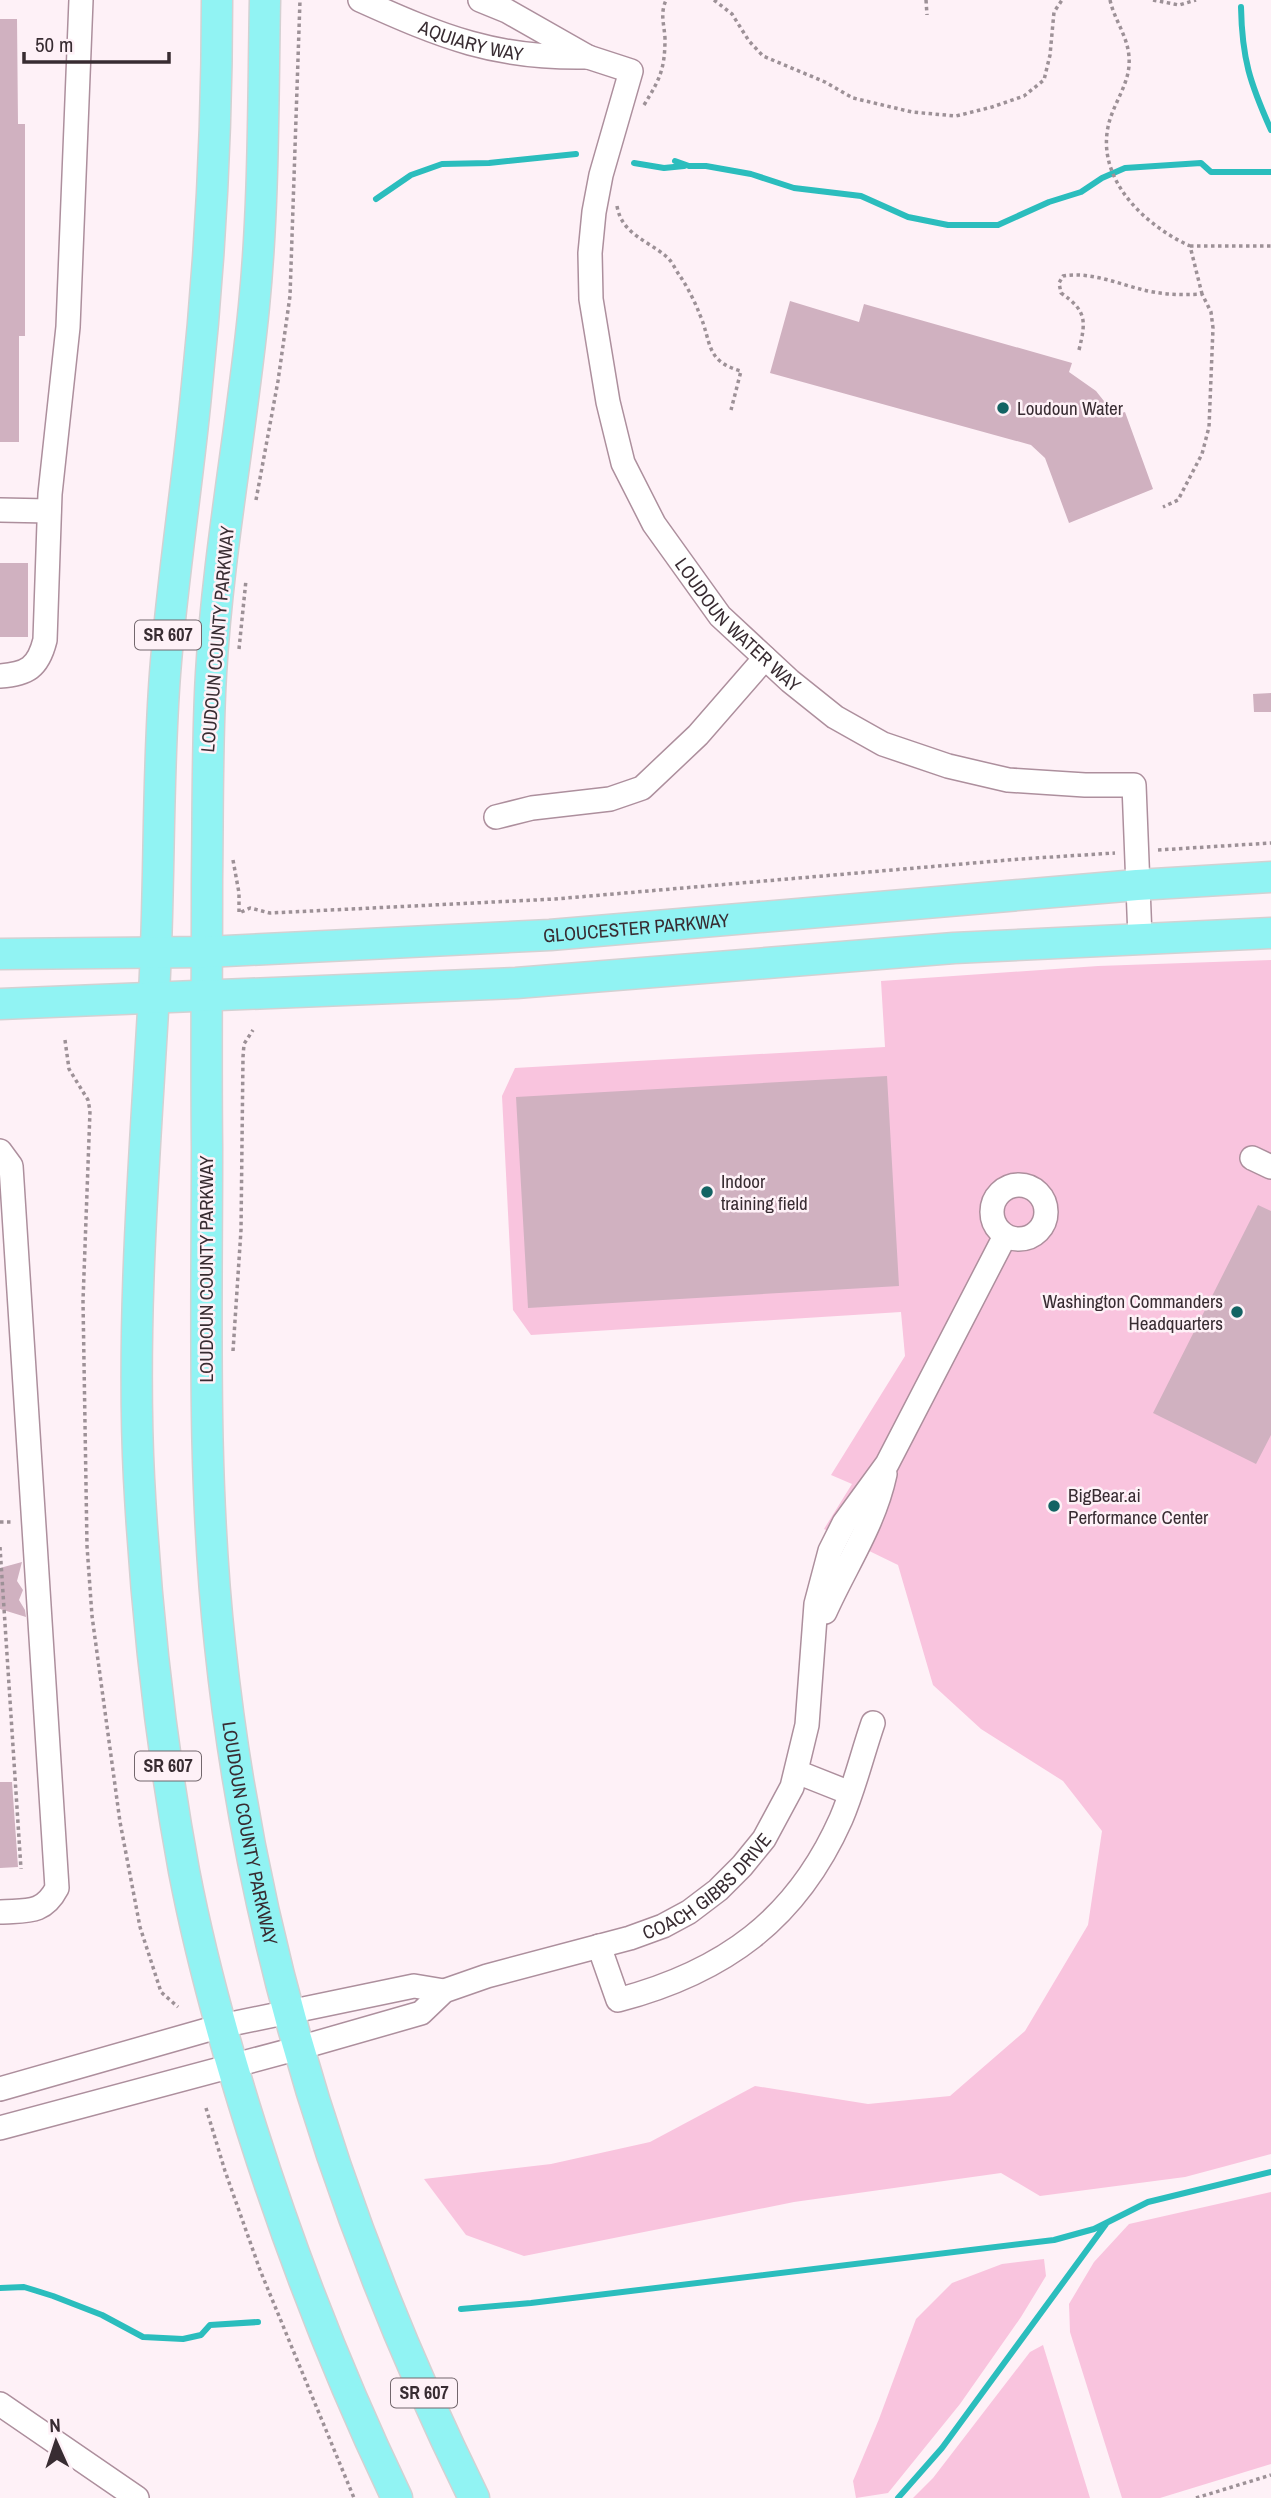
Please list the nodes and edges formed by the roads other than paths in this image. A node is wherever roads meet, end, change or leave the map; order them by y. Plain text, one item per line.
1 (81, 0) edge
2 (217, 0) edge
3 (265, 0) edge
4 (360, 0) edge
5 (480, 0) edge
6 (588, 57) junction
7 (631, 71) joint
8 (0, 510) edge
9 (49, 511) junction
10 (765, 658) junction
11 (0, 676) edge
12 (496, 817) dead end
13 (1271, 877) edge
14 (1137, 885) junction
15 (1271, 933) edge
16 (1140, 938) junction
17 (206, 951) junction
18 (155, 953) junction
19 (0, 954) edge
20 (153, 998) junction
21 (205, 998) junction
22 (0, 1004) edge
23 (0, 1151) edge
24 (1005, 1236) dead end
25 (873, 1723) dead end
26 (797, 1772) junction
27 (850, 1793) junction
28 (0, 1912) edge
29 (599, 1946) junction
30 (443, 1991) junction
31 (289, 2013) junction
32 (220, 2026) junction
33 (299, 2049) junction
34 (232, 2066) junction
35 (0, 2089) edge
36 (0, 2128) edge
37 (0, 2404) edge
38 (136, 2498) edge
39 (397, 2498) edge
40 (474, 2498) edge

1 - 9 street
2 - 18 main road, SR 607
3 - 17 main road, LOUDOUN COUNTY PARKWAY / SR 607
4 - 6 street, AQUIARY WAY
5 - 6 street, AQUIARY WAY
6 - 7 street, AQUIARY WAY
7 - 10 street, LOUDOUN WATER WAY
8 - 9 street
9 - 11 street
10 - 12 street
10 - 14 street, LOUDOUN WATER WAY
13 - 14 main road, GLOUCESTER PARKWAY
14 - 16 street, LOUDOUN WATER WAY
14 - 17 main road, GLOUCESTER PARKWAY
15 - 16 main road
16 - 21 main road
17 - 18 main road, GLOUCESTER PARKWAY
17 - 21 main road, LOUDOUN COUNTY PARKWAY / SR 607
18 - 19 main road, GLOUCESTER PARKWAY
18 - 20 main road, SR 607
20 - 21 main road
20 - 22 main road
20 - 32 main road, SR 607
21 - 31 main road, LOUDOUN COUNTY PARKWAY / SR 607
23 - 28 street
24 - 26 street, COACH GIBBS DRIVE
25 - 27 street
26 - 27 street
26 - 29 street, COACH GIBBS DRIVE
27 - 29 street
29 - 30 street, COACH GIBBS DRIVE
30 - 31 street, COACH GIBBS DRIVE
30 - 33 street, COACH GIBBS DRIVE
31 - 32 street, COACH GIBBS DRIVE
31 - 33 main road, LOUDOUN COUNTY PARKWAY / SR 607
32 - 34 main road, SR 607
32 - 35 street, COACH GIBBS DRIVE
33 - 34 street, COACH GIBBS DRIVE
33 - 40 main road, LOUDOUN COUNTY PARKWAY / SR 607
34 - 36 street, COACH GIBBS DRIVE
34 - 39 main road, SR 607
37 - 38 street

